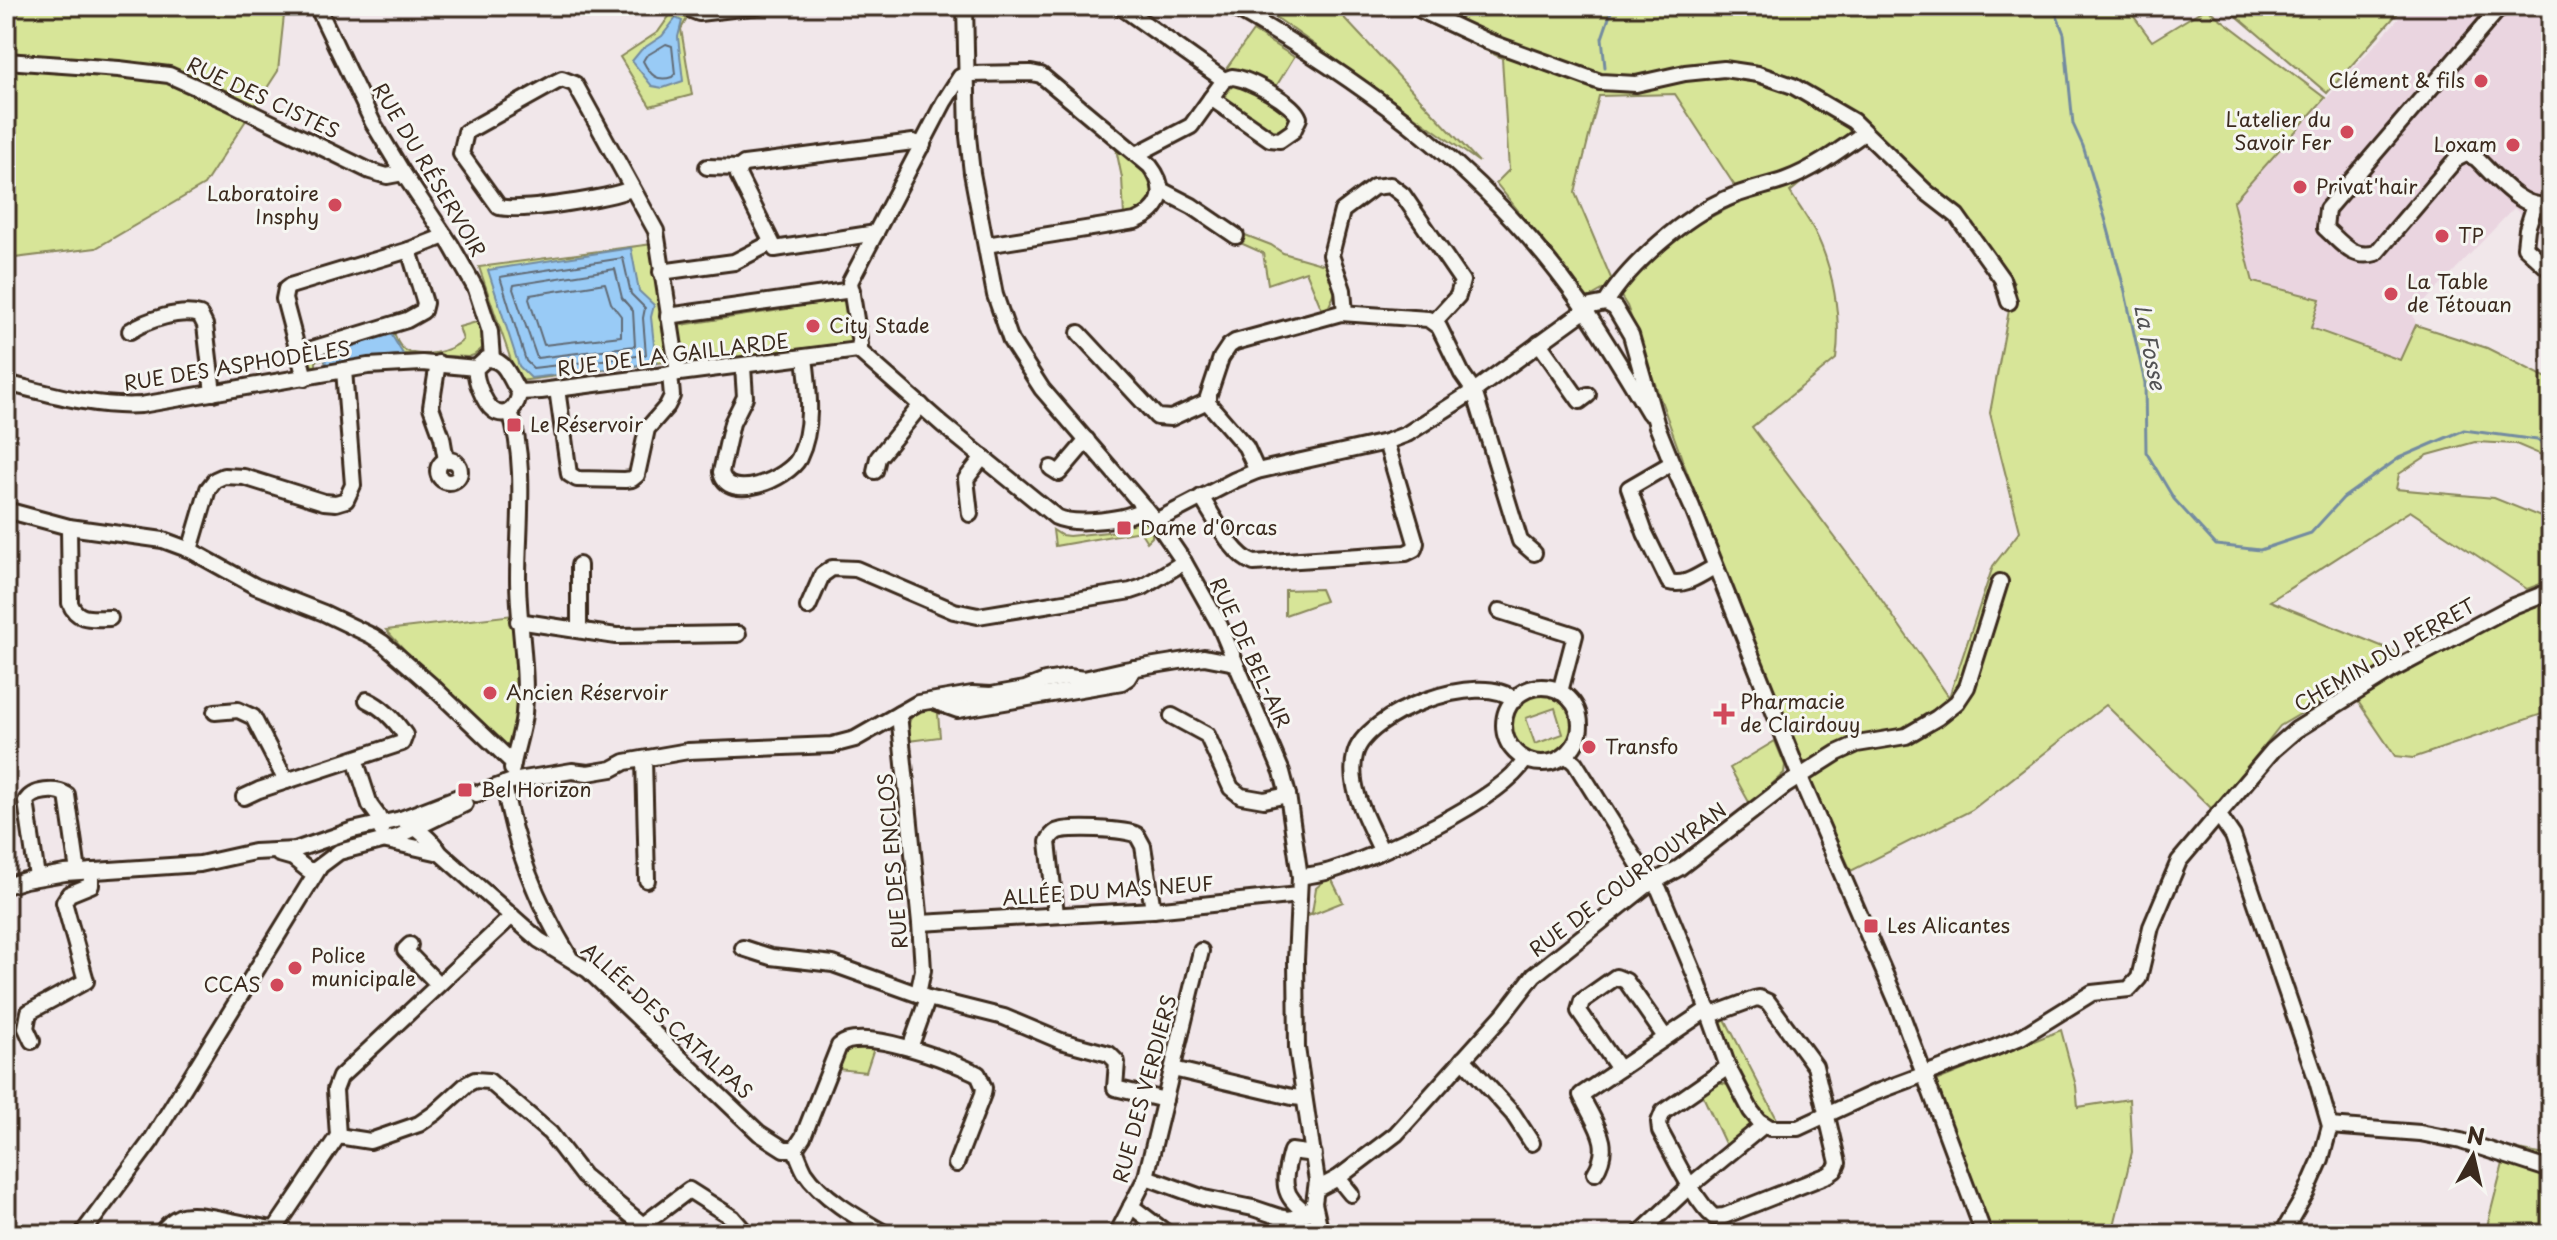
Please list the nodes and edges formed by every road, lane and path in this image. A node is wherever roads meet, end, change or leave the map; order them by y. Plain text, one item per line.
1 (317, 6) edge
2 (681, 6) edge
3 (758, 6) edge
4 (965, 6) edge
5 (1120, 6) edge
6 (1231, 6) edge
7 (1412, 6) edge
8 (2501, 6) edge
9 (6, 61) edge
10 (967, 74) junction
11 (1224, 80) junction
12 (1211, 98) junction
13 (936, 116) junction
14 (968, 117) junction
15 (1864, 133) junction
16 (923, 145) junction
17 (1137, 154) junction
18 (707, 167) dead end
19 (739, 168) junction
20 (403, 173) junction
21 (631, 189) junction
22 (1161, 190) junction
23 (2551, 203) edge
24 (2534, 207) junction
25 (876, 233) junction
26 (445, 236) junction
27 (1236, 236) dead end
28 (771, 243) junction
29 (986, 245) junction
30 (409, 250) junction
31 (2551, 271) edge
32 (661, 272) junction
33 (852, 290) junction
34 (2009, 302) dead end
35 (1606, 303) junction
36 (1585, 310) junction
37 (1345, 313) junction
38 (668, 316) junction
39 (1434, 322) junction
40 (130, 331) dead end
41 (1079, 333) dead end
42 (1539, 343) junction
43 (858, 350) junction
44 (299, 353) junction
45 (805, 358) junction
46 (492, 359) junction
47 (438, 363) junction
48 (743, 367) junction
49 (476, 368) junction
50 (344, 370) junction
51 (674, 373) junction
52 (305, 378) junction
53 (6, 383) edge
54 (557, 389) junction
55 (1474, 391) junction
56 (519, 392) junction
57 (213, 393) junction
58 (1208, 401) junction
59 (1580, 401) dead end
60 (921, 405) junction
61 (510, 411) junction
62 (1657, 426) junction
63 (1087, 440) junction
64 (1386, 442) junction
65 (983, 457) junction
66 (446, 460) dead end
67 (1672, 463) junction
68 (1051, 468) dead end
69 (875, 471) dead end
70 (1257, 471) junction
71 (1201, 497) junction
72 (1145, 508) junction
73 (6, 510) edge
74 (970, 514) dead end
75 (1156, 521) junction
76 (69, 527) junction
77 (190, 550) junction
78 (1534, 553) dead end
79 (1184, 562) junction
80 (579, 565) dead end
81 (1715, 567) junction
82 (2000, 582) dead end
83 (2551, 591) edge
84 (808, 607) dead end
85 (1500, 611) dead end
86 (110, 618) dead end
87 (518, 621) junction
88 (579, 630) junction
89 (738, 634) dead end
90 (1235, 663) junction
91 (1560, 692) junction
92 (367, 700) dead end
93 (1515, 700) junction
94 (215, 712) dead end
95 (899, 714) junction
96 (1172, 716) dead end
97 (1566, 755) junction
98 (355, 759) junction
99 (644, 759) junction
100 (1525, 760) junction
101 (513, 763) junction
102 (1800, 777) junction
103 (286, 781) junction
104 (508, 782) junction
105 (477, 794) junction
106 (1288, 795) junction
107 (244, 797) dead end
108 (446, 803) junction
109 (370, 805) junction
110 (2218, 814) junction
111 (401, 819) junction
112 (380, 823) junction
113 (363, 827) junction
114 (417, 829) junction
115 (383, 841) junction
116 (421, 848) junction
117 (1381, 850) junction
118 (440, 853) junction
119 (310, 859) junction
120 (85, 872) junction
121 (37, 877) junction
122 (1300, 877) junction
123 (647, 880) dead end
124 (1654, 882) junction
125 (6, 886) edge
126 (1299, 895) junction
127 (1153, 910) junction
128 (1056, 914) junction
129 (512, 916) junction
130 (920, 923) junction
131 (410, 945) dead end
132 (743, 948) dead end
133 (1201, 951) dead end
134 (569, 957) junction
135 (438, 984) junction
136 (923, 996) junction
137 (1710, 1012) junction
138 (1665, 1037) junction
139 (32, 1041) dead end
140 (910, 1048) junction
141 (1463, 1059) junction
142 (1728, 1067) junction
143 (1173, 1069) junction
144 (1619, 1069) junction
145 (1923, 1074) junction
146 (1303, 1098) junction
147 (1165, 1100) junction
148 (1828, 1115) junction
149 (1764, 1125) junction
150 (2330, 1126) junction
151 (338, 1136) junction
152 (1532, 1143) dead end
153 (795, 1149) junction
154 (1314, 1154) junction
155 (956, 1164) dead end
156 (2551, 1170) edge
157 (1595, 1173) dead end
158 (1146, 1177) junction
159 (1338, 1178) junction
160 (1691, 1185) junction
161 (1351, 1194) dead end
162 (1131, 1206) junction
163 (1310, 1206) junction
164 (637, 1230) edge
165 (277, 1232) edge
166 (1642, 1232) edge
167 (82, 1234) edge
168 (160, 1234) edge
169 (747, 1234) edge
170 (886, 1234) edge
171 (1117, 1234) edge
172 (1168, 1234) edge
173 (1291, 1234) edge
174 (1321, 1234) edge
175 (1984, 1234) edge
176 (2282, 1234) edge

1 - 20 street, RUE DU RÉSERVOIR
2 - 3 street
4 - 10 street, RUE DE BEL-AIR
5 - 11 street
6 - 36 street
7 - 15 street
8 - 24 street
9 - 20 street, RUE DES CISTES
10 - 13 street
10 - 14 street, RUE DE BEL-AIR
10 - 17 street
11 - 12 street
11 - 12 street
12 - 17 street
13 - 14 street
13 - 16 street
14 - 29 street, RUE DE BEL-AIR
15 - 34 street
15 - 35 street
16 - 19 street
16 - 25 street
17 - 22 street
18 - 19 street
19 - 28 street
20 - 26 street, RUE DU RÉSERVOIR
21 - 21 street
21 - 32 street
22 - 27 street
22 - 29 street
23 - 24 street
24 - 31 street
25 - 28 street
25 - 33 street
26 - 30 street
26 - 46 street, RUE DU RÉSERVOIR
28 - 32 street
29 - 63 street, RUE DE BEL-AIR
30 - 44 street
30 - 44 street
32 - 38 street
33 - 38 street
33 - 43 street
35 - 36 street
35 - 62 street
36 - 42 street
36 - 62 street
37 - 39 street
37 - 39 street
37 - 58 street
38 - 51 street
39 - 55 street
40 - 57 street
41 - 58 street
42 - 55 street
42 - 59 street
43 - 45 street, RUE DE LA GAILLARDE
43 - 60 street
44 - 52 street
45 - 48 street, RUE DE LA GAILLARDE
45 - 48 street
46 - 49 street
46 - 56 street
47 - 49 street, RUE DES ASPHODÈLES
47 - 50 street, RUE DES ASPHODÈLES
47 - 66 street
48 - 51 street, RUE DE LA GAILLARDE
49 - 61 street
50 - 52 street, RUE DES ASPHODÈLES
50 - 77 street
51 - 54 street, RUE DE LA GAILLARDE
51 - 54 street
52 - 57 street, RUE DES ASPHODÈLES
53 - 57 street, RUE DES ASPHODÈLES
54 - 56 street, RUE DE LA GAILLARDE
55 - 64 street
55 - 78 street
56 - 61 street
58 - 70 street
60 - 65 street
60 - 69 street
61 - 87 street
62 - 67 street
63 - 68 street
63 - 72 street, RUE DE BEL-AIR
64 - 70 street
64 - 71 street
65 - 72 street
65 - 74 street
67 - 81 street
67 - 81 street
70 - 71 street
71 - 75 street
72 - 75 street, RUE DE BEL-AIR
73 - 76 street
75 - 79 street, RUE DE BEL-AIR
76 - 77 street
76 - 86 street
77 - 101 street
79 - 84 street
79 - 90 street, RUE DE BEL-AIR
80 - 88 street
81 - 102 street
82 - 102 street, RUE DE COURPOUYRAN
83 - 110 street, CHEMIN DU PERRET
85 - 91 street
87 - 88 street
87 - 101 street
88 - 89 street
90 - 95 street
90 - 106 street, RUE DE BEL-AIR
91 - 93 street
91 - 97 street
92 - 98 street
93 - 100 street
93 - 117 street
94 - 103 street
95 - 99 street
95 - 130 street, RUE DES ENCLOS
96 - 106 street
97 - 100 street
97 - 124 street
98 - 103 street
98 - 109 street
99 - 104 street
99 - 123 street
100 - 117 street
101 - 104 street
102 - 124 street, RUE DE COURPOUYRAN
102 - 145 street
103 - 107 street
104 - 105 street
104 - 134 street
105 - 108 street
105 - 114 street
106 - 122 street, RUE DE BEL-AIR
108 - 111 street
108 - 114 street
109 - 112 street
109 - 113 street
110 - 145 street, CHEMIN DU PERRET
110 - 150 street
111 - 112 street
111 - 114 street, ALLÉE DES CATALPAS
112 - 113 street
112 - 115 street
113 - 119 street
114 - 115 street
114 - 116 street
114 - 118 street, ALLÉE DES CATALPAS
115 - 116 street, ALLÉE DES CATALPAS
115 - 119 street
116 - 118 street, ALLÉE DES CATALPAS
117 - 122 street
118 - 129 street, ALLÉE DES CATALPAS
119 - 120 street
119 - 167 street
120 - 121 street
120 - 121 street
120 - 139 street
121 - 125 street
122 - 126 street, RUE DE BEL-AIR
124 - 137 street
124 - 141 street, RUE DE COURPOUYRAN
126 - 127 street, ALLÉE DU MAS NEUF
126 - 146 street, RUE DE BEL-AIR
127 - 128 street, ALLÉE DU MAS NEUF
127 - 128 street
128 - 130 street, ALLÉE DU MAS NEUF
129 - 134 street, ALLÉE DES CATALPAS
129 - 135 street
130 - 136 street, RUE DES ENCLOS
131 - 135 street
132 - 136 street
133 - 143 street, RUE DES VERDIERS
134 - 153 street, ALLÉE DES CATALPAS
135 - 151 street
136 - 140 street, RUE DES ENCLOS
136 - 147 street
137 - 138 street
137 - 142 street
137 - 148 street
138 - 144 street
138 - 144 street
140 - 153 street
140 - 155 street
141 - 152 street
141 - 159 street, RUE DE COURPOUYRAN
142 - 149 street
142 - 160 street
143 - 146 street
143 - 147 street, RUE DES VERDIERS
144 - 157 street
145 - 148 street
145 - 175 street
146 - 154 street, RUE DE BEL-AIR
147 - 158 street, RUE DES VERDIERS
148 - 149 street
148 - 160 street
149 - 160 street
150 - 156 street
150 - 176 street
151 - 164 street
151 - 165 street
153 - 170 street
154 - 163 street, RUE DE BEL-AIR
154 - 163 street
158 - 162 street, RUE DES VERDIERS
158 - 163 street
159 - 161 street
159 - 163 street, RUE DE COURPOUYRAN
160 - 166 street
162 - 171 street, RUE DES VERDIERS
162 - 172 street
163 - 173 street
163 - 174 street, RUE DE BEL-AIR
164 - 169 street
165 - 168 street

